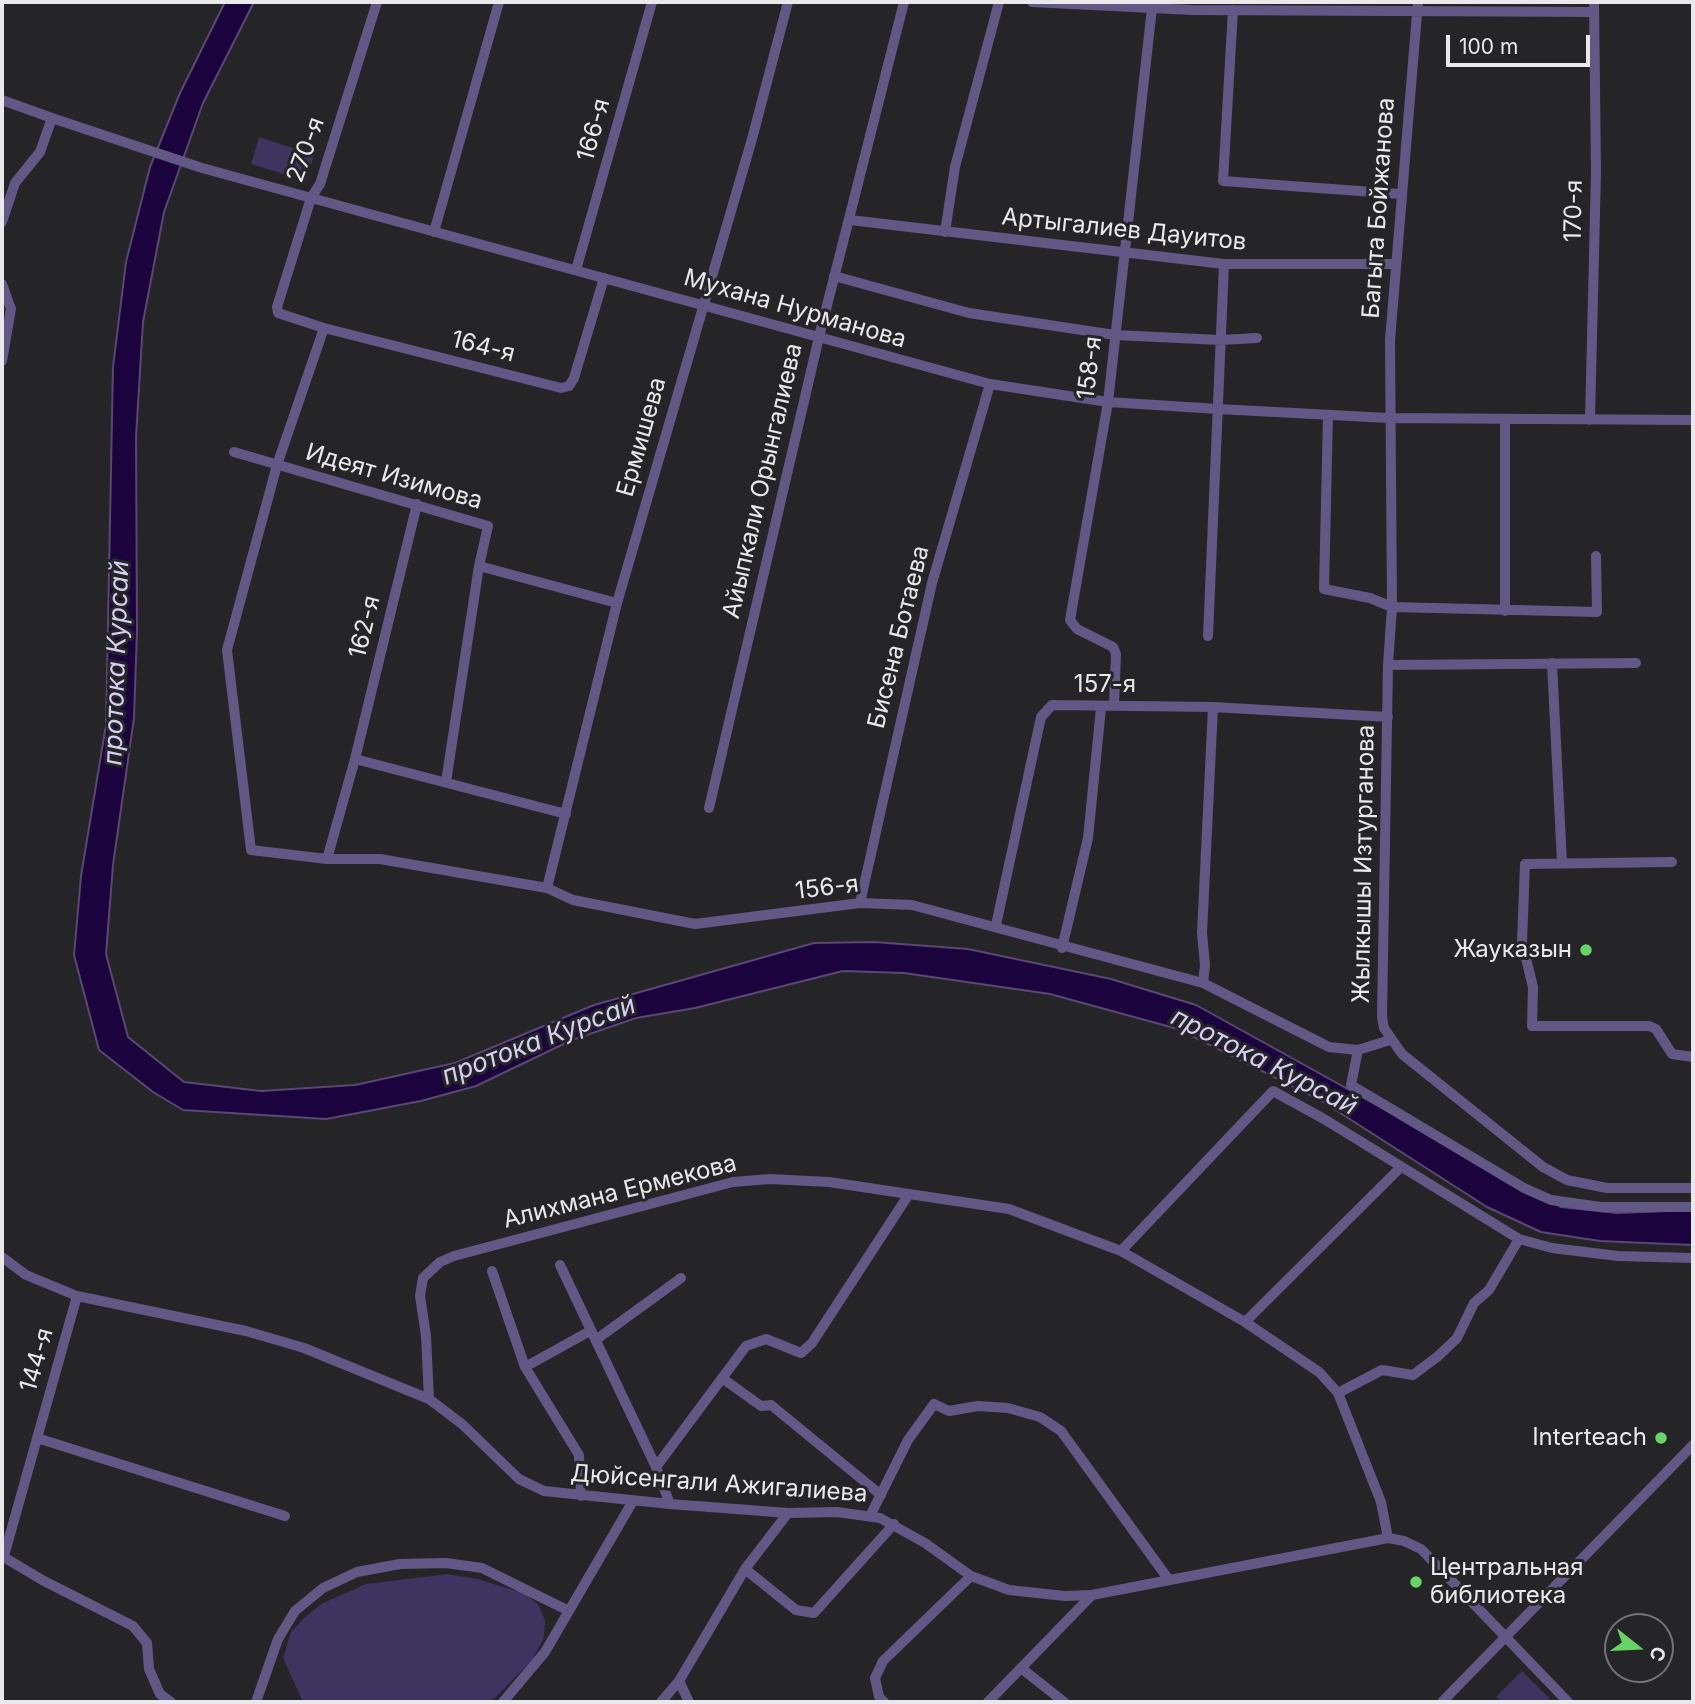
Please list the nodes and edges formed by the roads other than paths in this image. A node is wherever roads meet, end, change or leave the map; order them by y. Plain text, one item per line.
1 (377, 2) edge
2 (499, 2) edge
3 (652, 2) edge
4 (788, 2) edge
5 (904, 2) edge
6 (999, 2) edge
7 (1032, 2) edge
8 (1059, 2) edge
9 (1192, 6) edge
10 (1312, 7) edge
11 (1417, 7) edge
12 (1594, 7) edge
13 (1153, 8) junction
14 (1233, 10) junction
15 (2, 100) edge
16 (52, 118) junction
17 (1400, 194) junction
18 (311, 198) junction
19 (850, 220) junction
20 (2, 222) edge
21 (434, 232) junction
22 (945, 232) junction
23 (1125, 255) junction
24 (1224, 264) junction
25 (1394, 264) junction
26 (576, 270) junction
27 (834, 276) junction
28 (604, 278) junction
29 (2, 284) edge
30 (702, 304) junction
31 (278, 313) joint
32 (324, 328) junction
33 (1115, 335) junction
34 (818, 337) junction
35 (1257, 338) dead end
36 (1220, 340) junction
37 (2, 361) edge
38 (989, 384) junction
39 (1108, 402) junction
40 (1218, 409) junction
41 (1328, 415) junction
42 (1390, 418) junction
43 (1505, 419) junction
44 (1590, 420) junction
45 (1693, 420) edge
46 (234, 452) dead end
47 (277, 465) junction
48 (417, 504) junction
49 (1596, 556) dead end
50 (479, 566) junction
51 (617, 603) junction
52 (1392, 607) junction
53 (1505, 611) junction
54 (1208, 636) dead end
55 (1552, 663) junction
56 (1636, 663) dead end
57 (1388, 665) junction
58 (1114, 705) junction
59 (1101, 708) junction
60 (1213, 708) junction
61 (1388, 717) junction
62 (355, 759) junction
63 (446, 782) junction
64 (709, 808) dead end
65 (566, 814) junction
66 (327, 859) junction
67 (1672, 862) dead end
68 (1562, 863) junction
69 (547, 888) junction
70 (860, 903) junction
71 (996, 925) junction
72 (1062, 947) junction
73 (1203, 983) junction
74 (1390, 1040) junction
75 (1358, 1050) junction
76 (1693, 1058) edge
77 (1401, 1167) junction
78 (1693, 1188) edge
79 (909, 1194) junction
80 (1693, 1207) edge
81 (1519, 1239) junction
82 (1121, 1251) junction
83 (2, 1257) edge
84 (1693, 1258) edge
85 (560, 1265) dead end
86 (492, 1271) dead end
87 (681, 1278) dead end
88 (76, 1296) junction
89 (1245, 1322) junction
90 (593, 1335) junction
91 (525, 1367) junction
92 (722, 1378) junction
93 (1338, 1393) junction
94 (429, 1399) junction
95 (37, 1438) junction
96 (1693, 1445) edge
97 (656, 1467) junction
98 (881, 1494) junction
99 (581, 1496) junction
100 (633, 1501) junction
101 (670, 1504) junction
102 (788, 1513) junction
103 (285, 1516) dead end
104 (870, 1516) junction
105 (894, 1524) junction
106 (1388, 1538) junction
107 (3, 1556) edge
108 (745, 1569) junction
109 (971, 1576) junction
110 (1169, 1580) junction
111 (1093, 1595) junction
112 (569, 1611) junction
113 (1505, 1639) junction
114 (1021, 1668) junction
115 (679, 1681) junction
116 (171, 1702) edge
117 (256, 1702) edge
118 (503, 1702) edge
119 (661, 1702) edge
120 (689, 1702) edge
121 (884, 1702) edge
122 (988, 1702) edge
123 (1064, 1702) edge
124 (1442, 1702) edge
125 (1568, 1702) edge

1 - 18 street, 270-я
2 - 21 street
3 - 26 street, 166-я
4 - 30 street, Ермишева
5 - 19 street, Айыпкали Орынгалиева
6 - 22 street
7 - 8 street
8 - 13 street
9 - 13 street
9 - 14 street
10 - 11 street
10 - 14 street
11 - 12 street
11 - 17 street, Багыта Бойжанова
12 - 44 street, 170-я
13 - 23 street, 158-я
14 - 17 street
15 - 16 street, Мухана Нурманова
16 - 18 street, Мухана Нурманова
16 - 20 street
17 - 25 street, Багыта Бойжанова
18 - 21 street, Мухана Нурманова
18 - 31 street, 270-я
19 - 22 street, Артыгалиев Дауитов
19 - 27 street, Айыпкали Орынгалиева
21 - 26 street, Мухана Нурманова
22 - 23 street, Артыгалиев Дауитов
23 - 24 street, Артыгалиев Дауитов
23 - 33 street, 158-я
24 - 25 street, Артыгалиев Дауитов
24 - 36 street
25 - 42 street, Багыта Бойжанова
26 - 28 street, Мухана Нурманова
27 - 33 street
27 - 34 street, Айыпкали Орынгалиева
28 - 30 street, Мухана Нурманова
28 - 32 street, 164-я
29 - 37 street
30 - 34 street, Мухана Нурманова
30 - 51 street, Ермишева
31 - 32 street, 164-я
32 - 47 street
33 - 36 street
33 - 39 street, 158-я
34 - 38 street, Мухана Нурманова
34 - 64 street, Айыпкали Орынгалиева
35 - 36 street
36 - 40 street
38 - 39 street, Мухана Нурманова
38 - 70 street, Бисена Ботаева
39 - 40 street, Мухана Нурманова
39 - 58 street, 158-я
40 - 41 street, Мухана Нурманова
40 - 54 street
41 - 42 street, Мухана Нурманова
41 - 52 street
42 - 43 street, Мухана Нурманова
42 - 52 street, Жылкышы Изтурганова
43 - 44 street, Мухана Нурманова
43 - 53 street
44 - 45 street, Мухана Нурманова
46 - 47 street, Идеят Изимова
47 - 48 street, Идеят Изимова
47 - 66 street, 156-я
48 - 50 street, Идеят Изимова
48 - 62 street, 162-я
49 - 53 street
50 - 51 street
50 - 63 street
51 - 65 street, Ермишева
52 - 53 street
52 - 57 street, Жылкышы Изтурганова
55 - 56 street
55 - 57 street
55 - 68 street
57 - 61 street, Жылкышы Изтурганова
58 - 59 street, 157-я
58 - 60 street, 157-я
59 - 71 street, 157-я
59 - 72 street
60 - 61 street, 157-я
60 - 73 street
61 - 74 street, Жылкышы Изтурганова
62 - 63 street
62 - 66 street, 162-я
63 - 65 street
65 - 69 street, Ермишева
66 - 69 street, 156-я
67 - 68 street
68 - 76 street
69 - 70 street, 156-я
70 - 71 street, 156-я
71 - 72 street, 156-я
72 - 73 street, 156-я
73 - 75 street, 156-я
74 - 75 street, 156-я
74 - 78 street
75 - 80 street
77 - 81 street
77 - 82 street
77 - 89 street
79 - 82 street, Алихмана Ермекова
79 - 92 street
79 - 94 street, Алихмана Ермекова
81 - 84 street
81 - 93 street
82 - 89 street, Алихмана Ермекова
83 - 88 street, Дюйсенгали Ажигалиева
85 - 90 street
86 - 91 street
87 - 90 street
88 - 94 street, Дюйсенгали Ажигалиева
88 - 95 street, 144-я
89 - 93 street, Алихмана Ермекова
90 - 91 street
90 - 97 street
91 - 99 street
92 - 97 street
92 - 98 street
93 - 106 street, Алихмана Ермекова
94 - 99 street, Дюйсенгали Ажигалиева
95 - 103 street
95 - 107 street, 144-я
96 - 113 street
97 - 101 street
98 - 104 street
98 - 110 street
99 - 100 street, Дюйсенгали Ажигалиева
100 - 101 street, Дюйсенгали Ажигалиева
100 - 112 street
101 - 102 street, Дюйсенгали Ажигалиева
102 - 104 street, Дюйсенгали Ажигалиева
102 - 108 street
104 - 105 street, Дюйсенгали Ажигалиева
105 - 108 street
105 - 109 street, Дюйсенгали Ажигалиева
106 - 110 street, Дюйсенгали Ажигалиева
106 - 113 street, Дюйсенгали Ажигалиева
107 - 116 street
108 - 115 street
109 - 111 street, Дюйсенгали Ажигалиева
109 - 121 street
110 - 111 street, Дюйсенгали Ажигалиева
111 - 114 street
112 - 117 street
112 - 118 street
113 - 124 street
113 - 125 street, Дюйсенгали Ажигалиева
114 - 122 street
114 - 123 street
115 - 119 street
115 - 120 street

